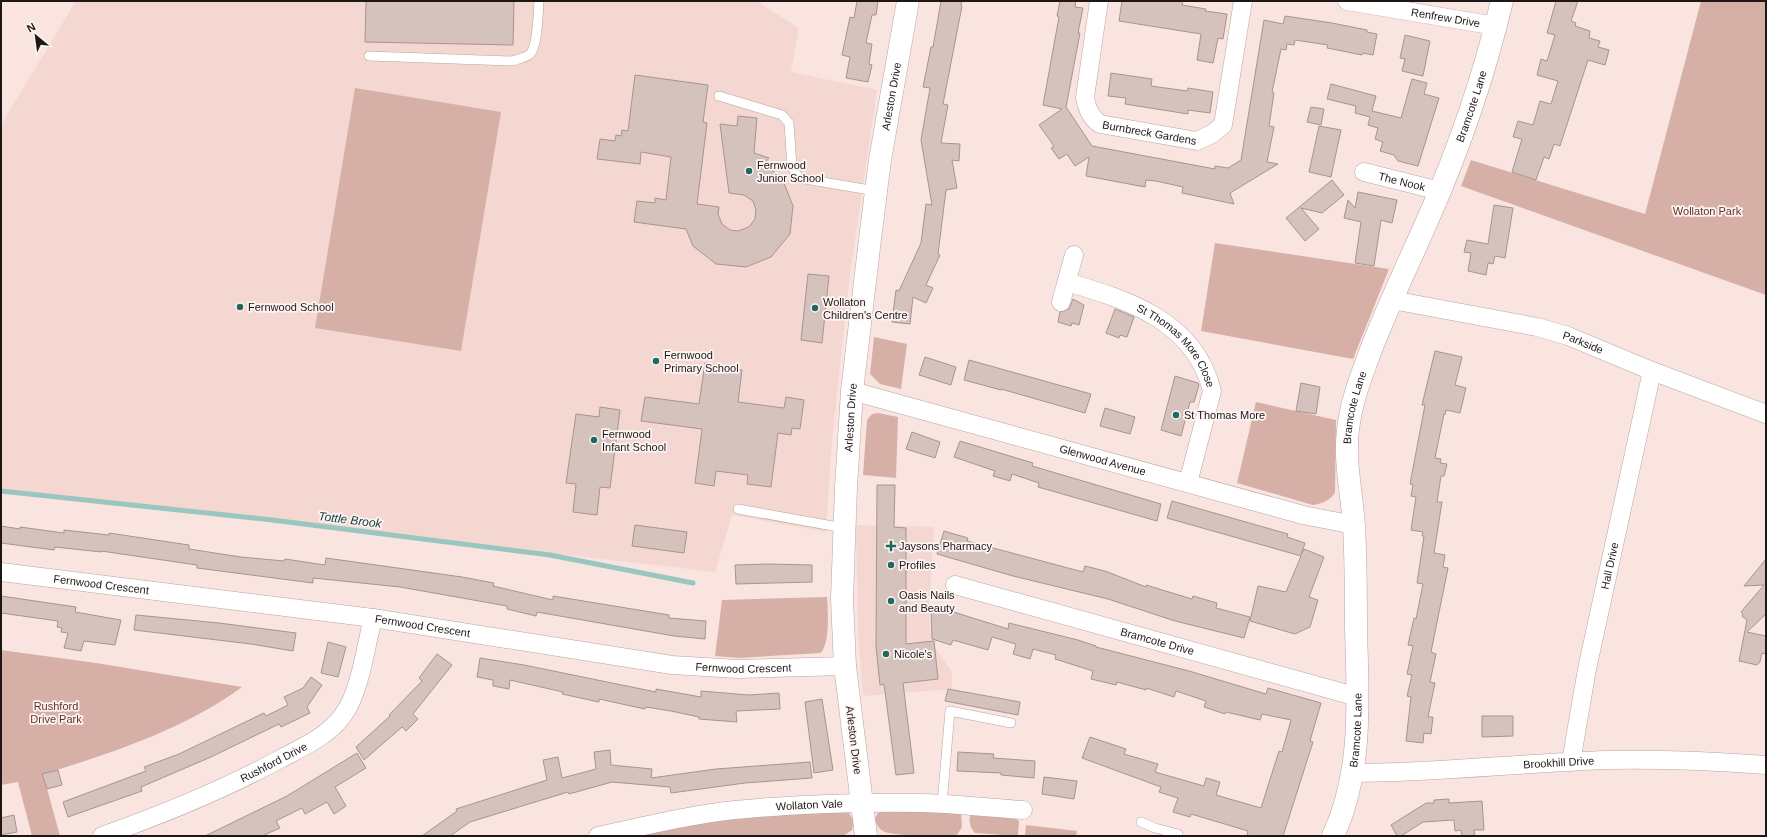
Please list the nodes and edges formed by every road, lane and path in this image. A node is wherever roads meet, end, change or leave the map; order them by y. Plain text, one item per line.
1 (539, 1) edge
2 (908, 1) edge
3 (1099, 1) edge
4 (1243, 1) edge
5 (1347, 1) edge
6 (1502, 1) edge
7 (1496, 26) junction
8 (369, 56) dead end
9 (719, 96) dead end
10 (1364, 172) dead end
11 (876, 191) junction
12 (1440, 191) junction
13 (1074, 255) dead end
14 (1067, 282) junction
15 (1392, 300) junction
16 (1061, 302) dead end
17 (1652, 371) junction
18 (852, 391) junction
19 (1766, 414) edge
20 (1188, 483) junction
21 (738, 509) dead end
22 (1354, 525) junction
23 (844, 528) junction
24 (1, 572) edge
25 (956, 585) dead end
26 (373, 618) junction
27 (845, 666) junction
28 (1358, 697) junction
29 (1011, 723) dead end
30 (1571, 762) junction
31 (1766, 765) edge
32 (1352, 773) junction
33 (862, 803) junction
34 (942, 804) junction
35 (1023, 810) dead end
36 (1141, 822) dead end
37 (1154, 832) edge
38 (1178, 834) dead end
39 (102, 836) edge
40 (598, 836) edge
41 (866, 836) edge
42 (1333, 836) edge

1 - 8 lane
2 - 11 street, Arleston Drive
3 - 4 street, Burnbreck Gardens
5 - 7 street, Renfrew Drive
6 - 7 street, Bramcote Lane
7 - 12 street, Bramcote Lane
9 - 11 lane
10 - 12 street, The Nook
11 - 18 street, Arleston Drive
12 - 15 street, Bramcote Lane
13 - 14 street
14 - 16 street
14 - 20 street, St Thomas More Close
15 - 17 street, Parkside
15 - 22 street, Bramcote Lane
17 - 19 street, Parkside
17 - 30 street, Hall Drive
18 - 20 street, Glenwood Avenue
18 - 23 street, Arleston Drive
20 - 22 street, Glenwood Avenue
21 - 23 lane
22 - 28 street, Bramcote Lane
23 - 27 street, Arleston Drive
24 - 26 street, Fernwood Crescent
25 - 28 street, Bramcote Drive
26 - 27 street, Fernwood Crescent
26 - 39 street, Rushford Drive
27 - 33 street, Arleston Drive
28 - 32 street, Bramcote Lane
29 - 34 lane
30 - 31 street, Brookhill Drive
30 - 32 street, Brookhill Drive
32 - 42 street, Bramcote Lane
33 - 34 street, Wollaton Vale
33 - 40 street, Wollaton Vale
33 - 41 street, Arleston Drive
34 - 35 street, Wollaton Vale
36 - 37 lane
37 - 38 lane

